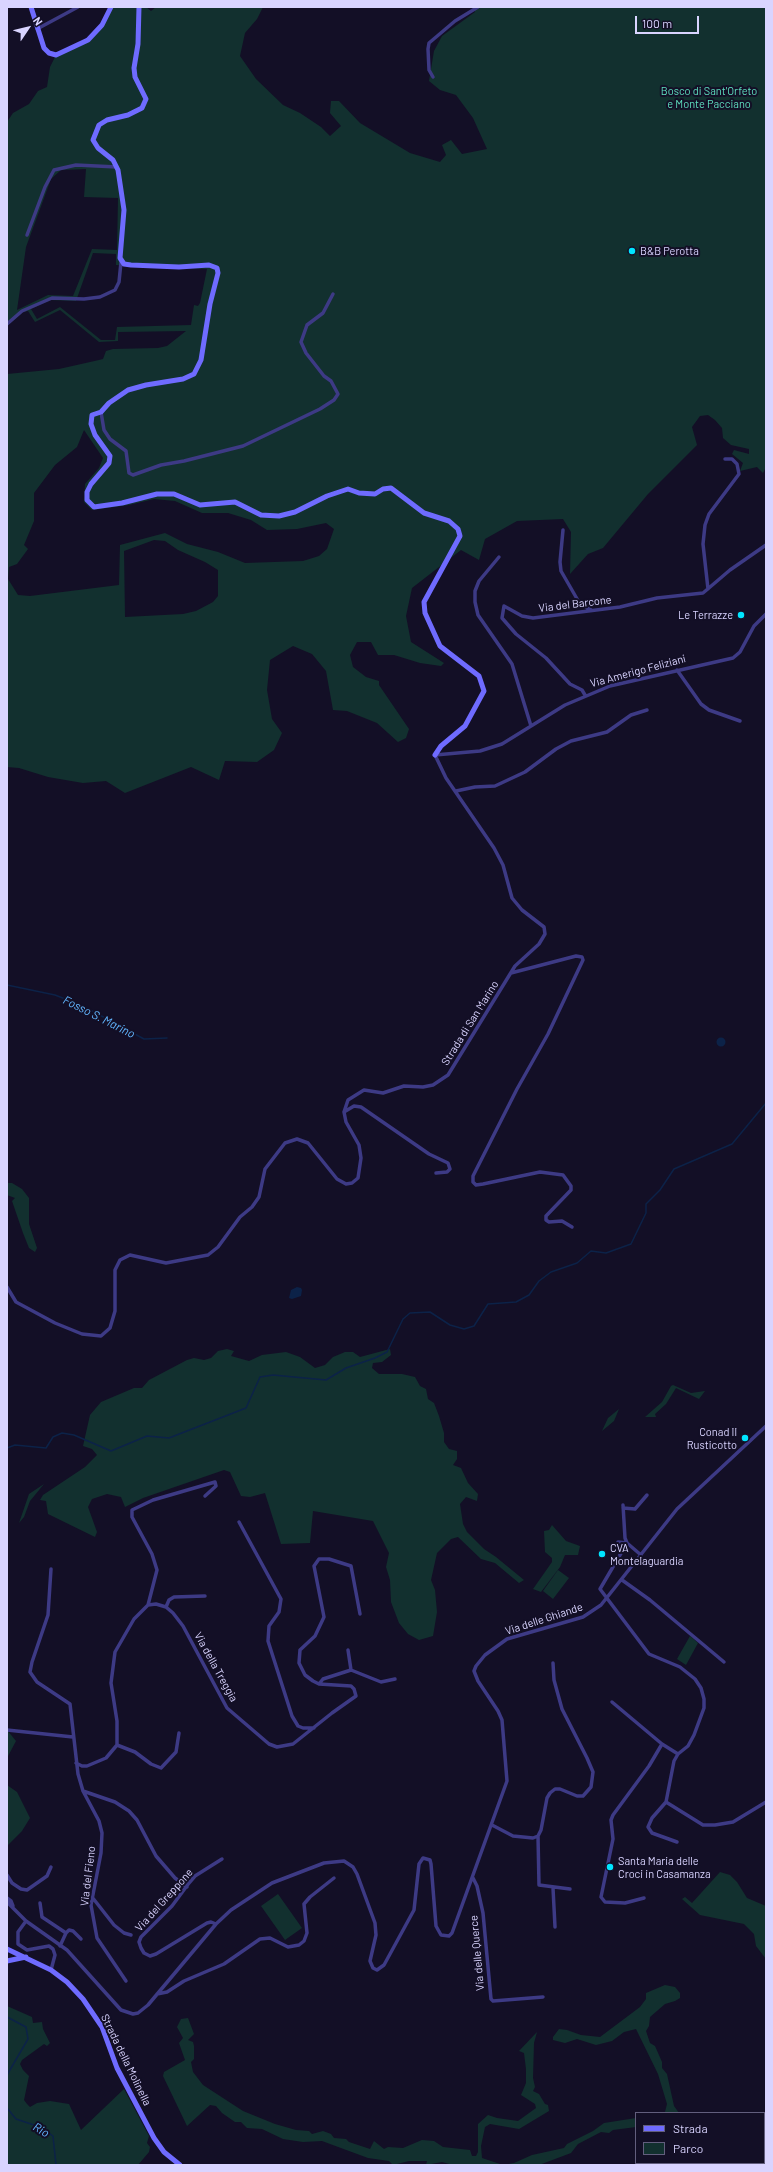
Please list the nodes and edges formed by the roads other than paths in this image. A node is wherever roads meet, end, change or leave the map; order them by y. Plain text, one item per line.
1 (31, 7) edge
2 (78, 7) edge
3 (111, 7) edge
4 (139, 7) edge
5 (478, 7) edge
6 (37, 29) junction
7 (433, 77) dead end
8 (117, 168) junction
9 (26, 235) dead end
10 (121, 262) junction
11 (333, 294) dead end
12 (7, 324) edge
13 (101, 412) junction
14 (725, 458) dead end
15 (563, 530) dead end
16 (766, 545) edge
17 (499, 557) dead end
18 (708, 589) junction
19 (592, 610) junction
20 (766, 614) edge
21 (677, 670) junction
22 (585, 695) junction
23 (647, 710) dead end
24 (740, 721) dead end
25 (531, 726) junction
26 (435, 755) junction
27 (456, 791) junction
28 (511, 973) junction
29 (344, 1112) junction
30 (436, 1173) dead end
31 (572, 1227) dead end
32 (7, 1287) edge
33 (766, 1426) edge
34 (647, 1495) dead end
35 (205, 1496) dead end
36 (239, 1522) dead end
37 (618, 1542) dead end
38 (627, 1543) junction
39 (641, 1555) junction
40 (50, 1569) dead end
41 (622, 1580) junction
42 (205, 1596) dead end
43 (608, 1598) junction
44 (148, 1605) junction
45 (166, 1607) junction
46 (360, 1614) dead end
47 (348, 1650) dead end
48 (724, 1662) dead end
49 (553, 1663) dead end
50 (350, 1670) junction
51 (395, 1679) dead end
52 (319, 1684) junction
53 (612, 1702) dead end
54 (315, 1728) junction
55 (7, 1730) edge
56 (179, 1733) dead end
57 (74, 1737) junction
58 (662, 1744) junction
59 (117, 1745) junction
60 (678, 1754) junction
61 (76, 1763) junction
62 (83, 1791) junction
63 (666, 1802) junction
64 (766, 1802) edge
65 (492, 1826) junction
66 (538, 1836) junction
67 (676, 1842) dead end
68 (222, 1859) dead end
69 (51, 1867) dead end
70 (7, 1875) edge
71 (334, 1878) dead end
72 (472, 1878) junction
73 (187, 1887) junction
74 (553, 1888) junction
75 (570, 1889) dead end
76 (92, 1897) junction
77 (7, 1898) edge
78 (644, 1898) dead end
79 (7, 1902) edge
80 (40, 1903) dead end
81 (14, 1907) junction
82 (26, 1921) junction
83 (216, 1924) junction
84 (555, 1927) dead end
85 (66, 1933) junction
86 (131, 1935) dead end
87 (81, 1939) dead end
88 (60, 1946) junction
89 (7, 1949) edge
90 (27, 1957) junction
91 (8, 1960) edge
92 (51, 1970) junction
93 (126, 1981) dead end
94 (157, 1994) junction
95 (543, 1997) dead end
96 (180, 2165) edge

1 - 6 street
2 - 6 street
3 - 6 street
4 - 8 street
5 - 7 street
8 - 9 street
8 - 10 street
10 - 12 street
10 - 13 street
11 - 13 street
13 - 26 street
14 - 18 street
15 - 19 street
16 - 18 street, Via del Barcone
17 - 25 street
18 - 19 street, Via del Barcone
19 - 22 street, Via del Barcone
20 - 21 street, Via Amerigo Feliziani
21 - 22 street, Via Amerigo Feliziani
21 - 24 street
22 - 25 street, Via Amerigo Feliziani
23 - 27 street
25 - 26 street, Via Amerigo Feliziani
26 - 27 street, Strada di San Marino
27 - 28 street, Strada di San Marino
28 - 29 street, Strada di San Marino
28 - 31 street
29 - 30 street
29 - 32 street
33 - 39 street, Via delle Ghiande
34 - 38 street
35 - 44 street
36 - 54 street
37 - 38 street
38 - 39 street
38 - 43 street
39 - 41 street, Via delle Ghiande
40 - 57 street
41 - 43 street, Via delle Ghiande
41 - 48 street
42 - 45 street
43 - 60 street
43 - 65 street, Via delle Ghiande
44 - 45 street
44 - 59 street
45 - 54 street, Via della Treggia
46 - 52 street
47 - 50 street
49 - 66 street
50 - 51 street
50 - 52 street
52 - 54 street, Via della Treggia
53 - 58 street
55 - 57 street
56 - 59 street
57 - 61 street
58 - 60 street
58 - 78 street
59 - 61 street
60 - 63 street
61 - 62 street, Via del Fieno
62 - 73 street
62 - 76 street, Via del Fieno
63 - 64 street
63 - 67 street
65 - 66 street
65 - 72 street, Via delle Ghiande
66 - 74 street
68 - 73 street, Via del Greppone
69 - 70 street
71 - 94 street
72 - 83 street, Via delle Ghiande
72 - 95 street, Via delle Querce
73 - 83 street, Via del Greppone
74 - 75 street
74 - 84 street
76 - 86 street
76 - 93 street, Via del Fieno
77 - 81 street
79 - 81 street
80 - 85 street
81 - 82 street
82 - 88 street
82 - 92 street
83 - 94 street
85 - 87 street
85 - 88 street
88 - 94 street
89 - 90 street, Strada della Molinella
89 - 91 street
90 - 91 street
90 - 92 street, Strada della Molinella
92 - 96 street, Strada della Molinella

